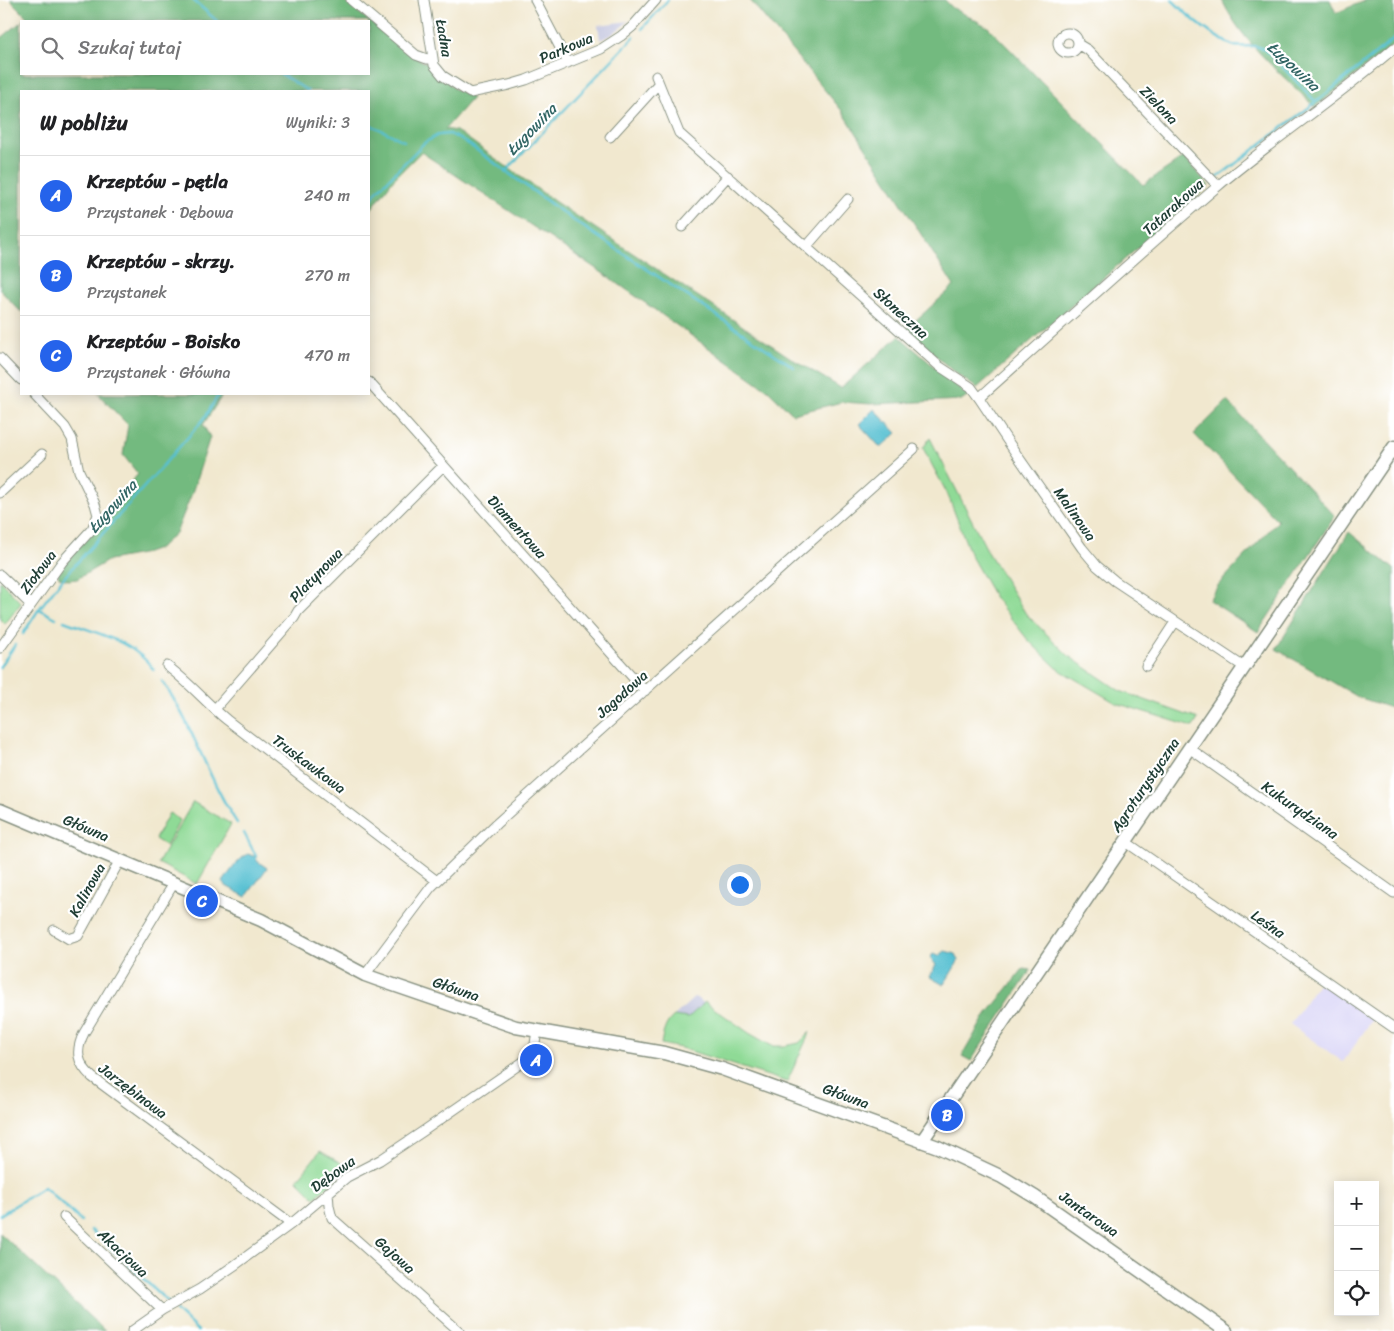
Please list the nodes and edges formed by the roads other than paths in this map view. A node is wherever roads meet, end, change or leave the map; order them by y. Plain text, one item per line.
1 (351, 0) edge
2 (424, 0) edge
3 (535, 0) edge
4 (653, 1) edge
5 (1078, 44) dead end
6 (1394, 48) edge
7 (433, 58) junction
8 (568, 63) junction
9 (470, 93) joint
10 (610, 137) dead end
11 (728, 176) junction
12 (1218, 186) junction
13 (848, 199) dead end
14 (682, 227) dead end
15 (807, 246) junction
16 (0, 358) edge
17 (20, 379) edge
18 (370, 383) edge
19 (35, 395) edge
20 (979, 398) junction
21 (1394, 447) edge
22 (914, 449) dead end
23 (42, 454) dead end
24 (443, 466) junction
25 (0, 493) edge
26 (0, 575) edge
27 (30, 604) junction
28 (1175, 622) junction
29 (0, 648) edge
30 (168, 666) dead end
31 (1146, 666) dead end
32 (1244, 667) junction
33 (646, 691) junction
34 (214, 709) junction
35 (1190, 748) junction
36 (0, 810) edge
37 (1126, 842) junction
38 (120, 860) junction
39 (437, 881) junction
40 (174, 883) junction
41 (1394, 894) edge
42 (54, 930) dead end
43 (365, 974) junction
44 (1394, 1028) edge
45 (537, 1031) junction
46 (922, 1141) junction
47 (328, 1192) junction
48 (64, 1218) dead end
49 (292, 1224) junction
50 (162, 1310) junction
51 (132, 1331) edge
52 (459, 1331) edge
53 (1226, 1331) edge

1 - 7 street
2 - 7 street, Ładna
3 - 8 street
4 - 8 street, Parkowa
5 - 12 street, Zielona
6 - 12 street, Tatarakowa
7 - 9 street, Ładna
8 - 9 street, Parkowa
10 - 11 street, Słoneczna
11 - 14 street
11 - 15 street, Słoneczna
12 - 20 street, Tatarakowa
13 - 15 street
15 - 20 street, Słoneczna
16 - 17 street
18 - 24 street, Diamentowa
19 - 27 street, Ziołowa
20 - 28 street, Malinowa
21 - 32 street, Agroturystyczna
22 - 33 street, Jagodowa
23 - 25 street
24 - 33 street, Diamentowa
24 - 34 street, Platynowa
26 - 27 street
27 - 29 street, Ziołowa
28 - 31 street
28 - 32 street, Malinowa
30 - 34 street, Truskawkowa
32 - 35 street, Agroturystyczna
33 - 39 street, Jagodowa
34 - 39 street, Truskawkowa
35 - 37 street, Agroturystyczna
35 - 41 street, Kukurydziana
36 - 38 street, Główna
37 - 44 street, Leśna
37 - 46 street, Agroturystyczna
38 - 40 street, Główna
38 - 42 street, Kalinowa
39 - 43 street, Jagodowa
40 - 43 street, Główna
40 - 49 street, Jarzębinowa
43 - 45 street, Główna
45 - 46 street, Główna
45 - 47 street, Dębowa
46 - 53 street, Jantarowa
47 - 49 street, Dębowa
47 - 52 street, Gajowa
48 - 50 street, Akacjowa
49 - 50 street, Dębowa
50 - 51 street, Dębowa

